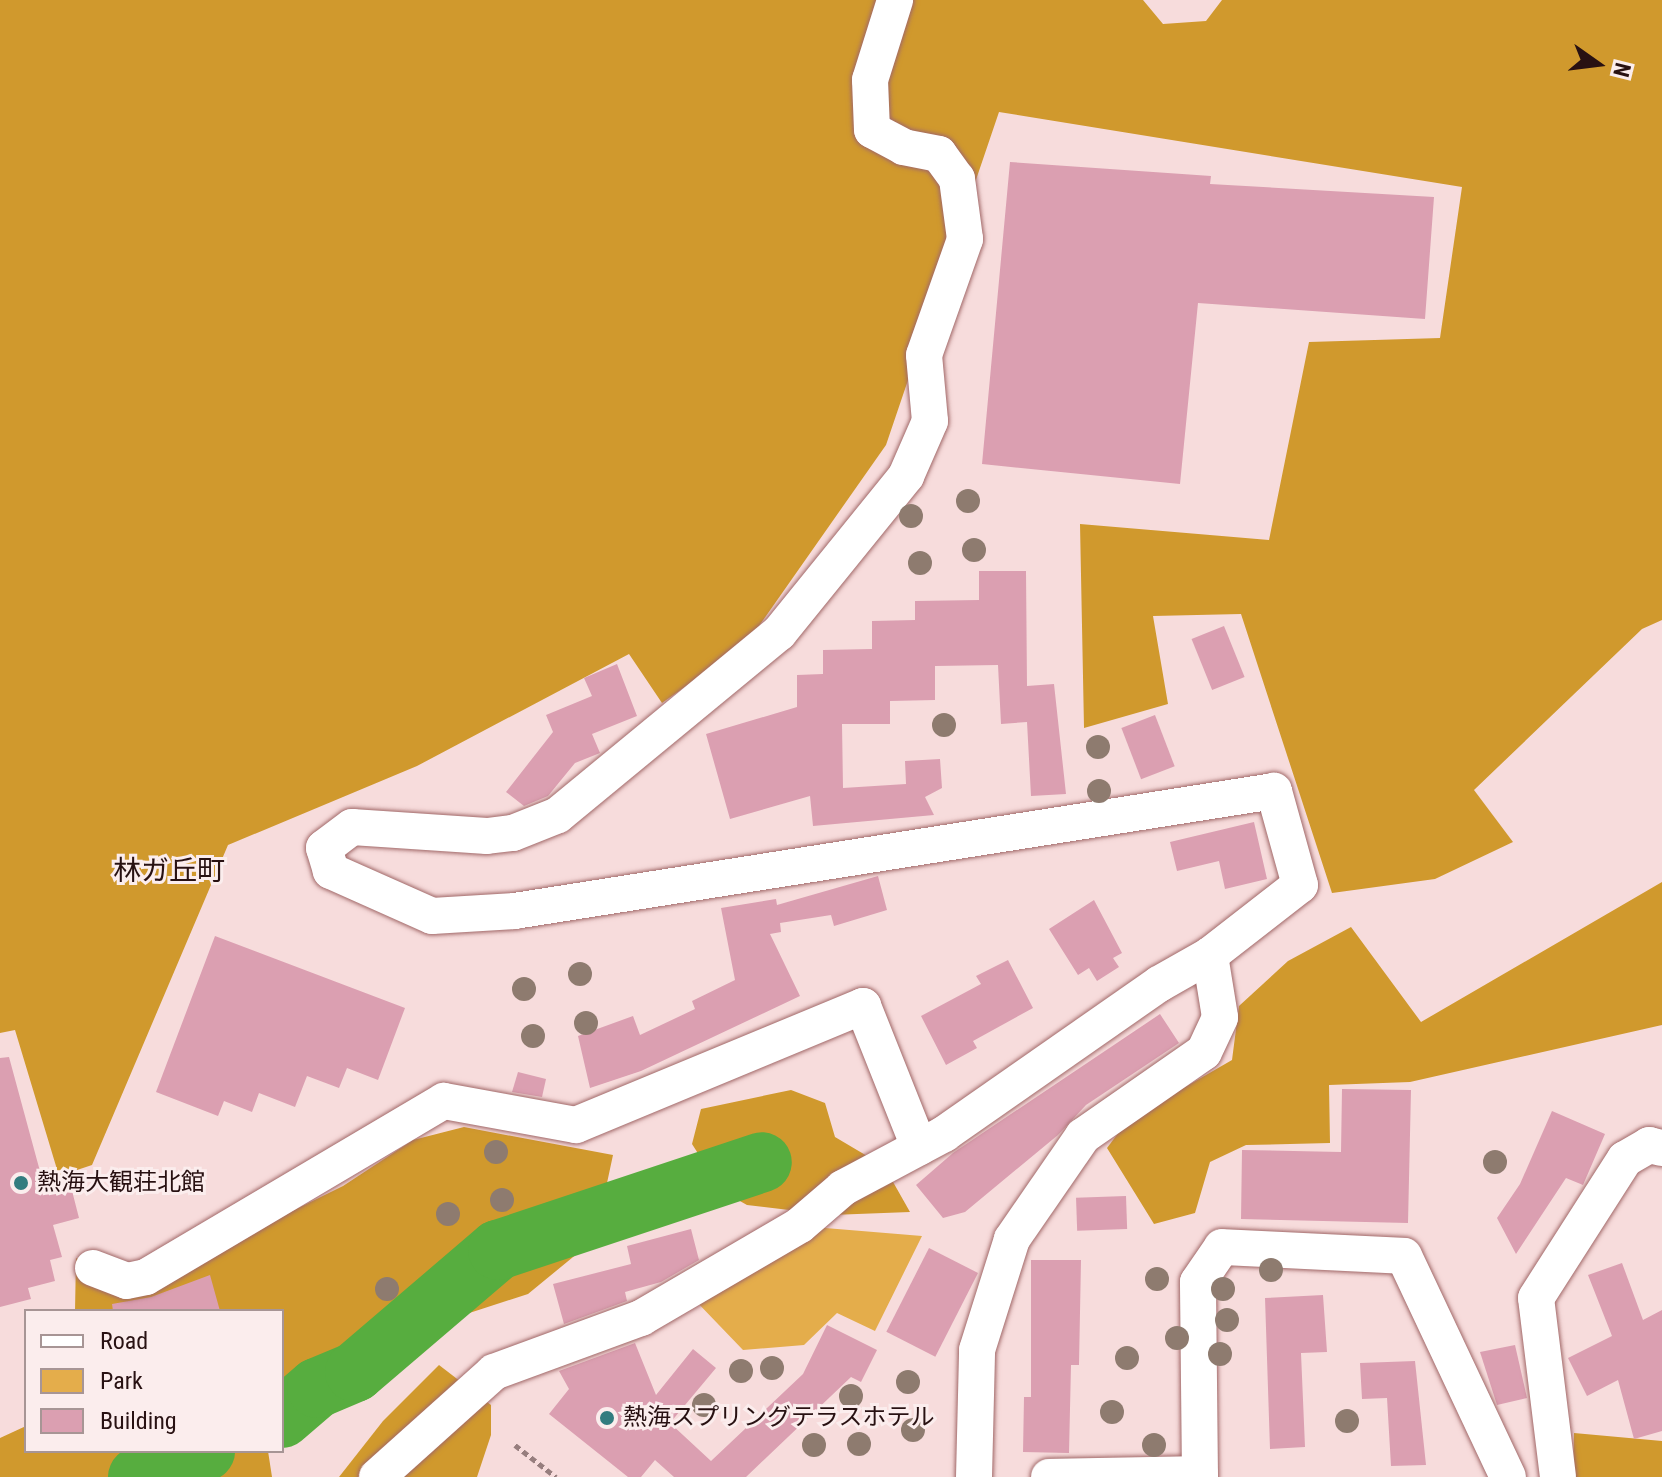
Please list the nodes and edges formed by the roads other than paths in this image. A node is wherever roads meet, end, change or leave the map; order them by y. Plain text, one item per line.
1 (895, 0) edge
2 (1210, 955) junction
3 (919, 1147) junction
4 (1662, 1148) edge
5 (93, 1268) dead end
6 (1200, 1475) edge
7 (377, 1477) edge
8 (974, 1477) edge
9 (1049, 1477) edge
10 (1508, 1477) edge
11 (1558, 1477) edge

1 - 2 street
2 - 3 street
2 - 8 street
3 - 5 street
3 - 7 street
4 - 11 street
6 - 9 street
6 - 10 street

